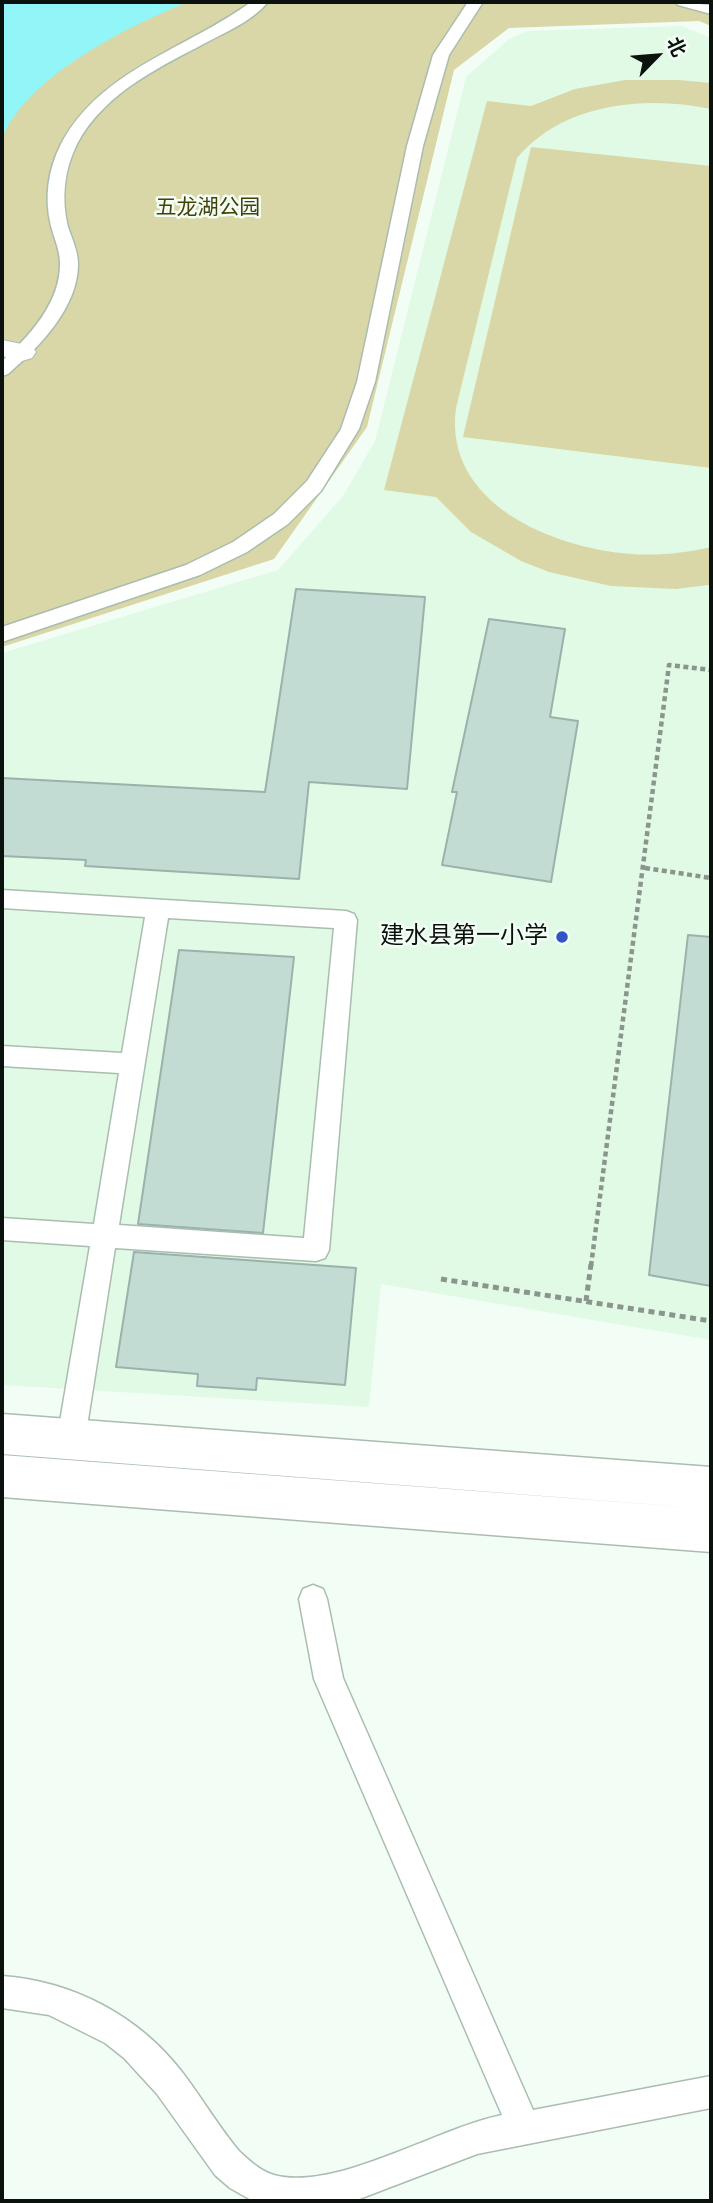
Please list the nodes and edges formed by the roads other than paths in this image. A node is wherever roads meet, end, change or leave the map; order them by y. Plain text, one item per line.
1 (260, 2) edge
2 (475, 2) edge
3 (683, 2) edge
4 (711, 10) edge
5 (9, 357) edge
6 (2, 635) edge
7 (2, 899) edge
8 (158, 909) junction
9 (2, 1056) edge
10 (133, 1064) junction
11 (2, 1229) edge
12 (105, 1236) junction
13 (2, 1434) edge
14 (71, 1439) junction
15 (2, 1476) edge
16 (711, 1488) edge
17 (711, 1531) edge
18 (313, 1599) dead end
19 (2, 1992) edge
20 (711, 2092) edge
21 (524, 2129) junction
22 (354, 2195) edge

1 - 5 lane
2 - 6 lane
3 - 4 lane
7 - 8 lane
8 - 10 lane
8 - 12 lane
9 - 10 lane
10 - 12 lane
11 - 12 lane
12 - 14 lane
13 - 14 street
14 - 16 street
15 - 17 street
18 - 21 lane
19 - 22 lane
20 - 21 lane
21 - 22 lane

